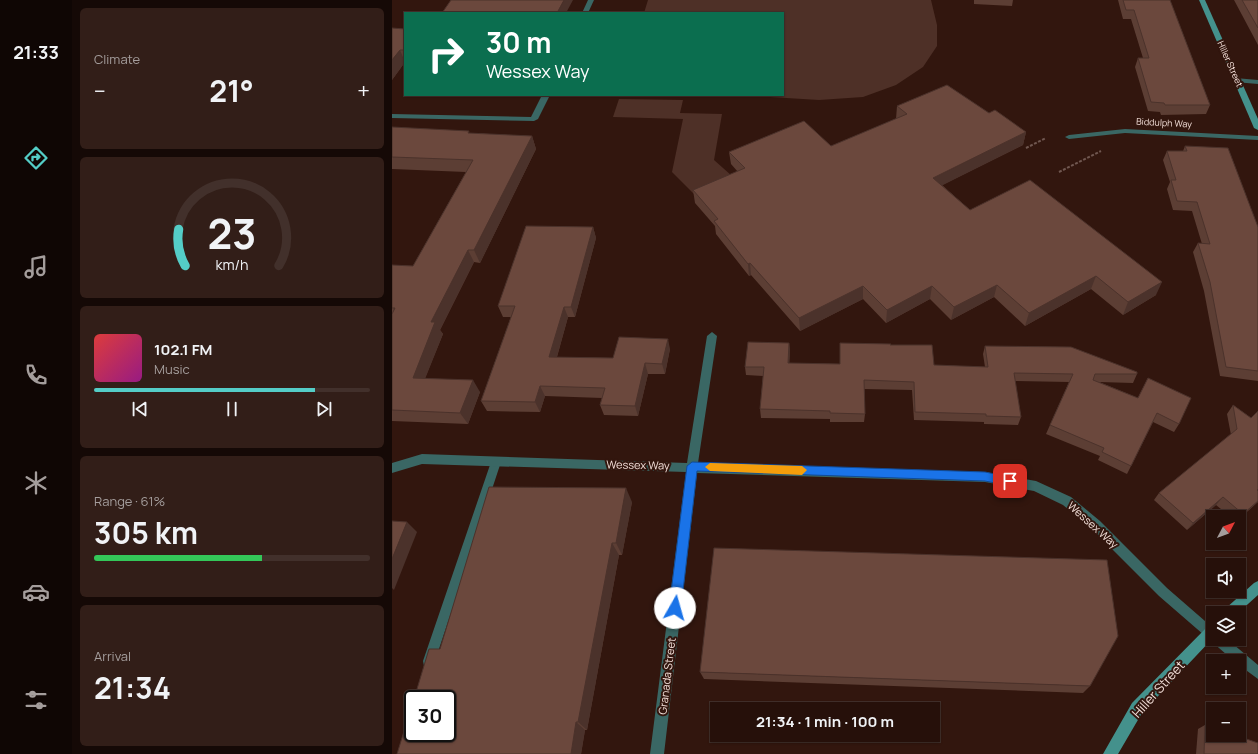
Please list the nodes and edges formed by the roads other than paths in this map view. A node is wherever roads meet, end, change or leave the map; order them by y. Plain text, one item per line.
1 (591, 0) edge
2 (1202, 0) edge
3 (585, 12) edge
4 (1238, 80) junction
5 (1258, 82) edge
6 (546, 96) edge
7 (392, 116) edge
8 (1258, 128) edge
9 (1069, 137) dead end
10 (1258, 138) edge
11 (712, 336) dead end
12 (496, 462) junction
13 (692, 466) junction
14 (392, 468) edge
15 (1258, 587) edge
16 (1237, 606) edge
17 (1206, 628) edge
18 (1206, 641) edge
19 (1227, 646) edge
20 (426, 670) edge
21 (1258, 672) edge
22 (657, 754) edge
23 (1110, 754) edge

1 - 3 street
2 - 4 street, Hiller Street
4 - 5 street
4 - 8 street, Hiller Street
6 - 7 street
9 - 10 street, Biddulph Way
11 - 13 street, Granada Street
12 - 13 street, Wessex Way
12 - 14 street, Wessex Way
12 - 20 street
13 - 17 street, Wessex Way
13 - 22 street, Granada Street
15 - 16 street
18 - 23 street, Hiller Street
19 - 21 street, Wessex Way

